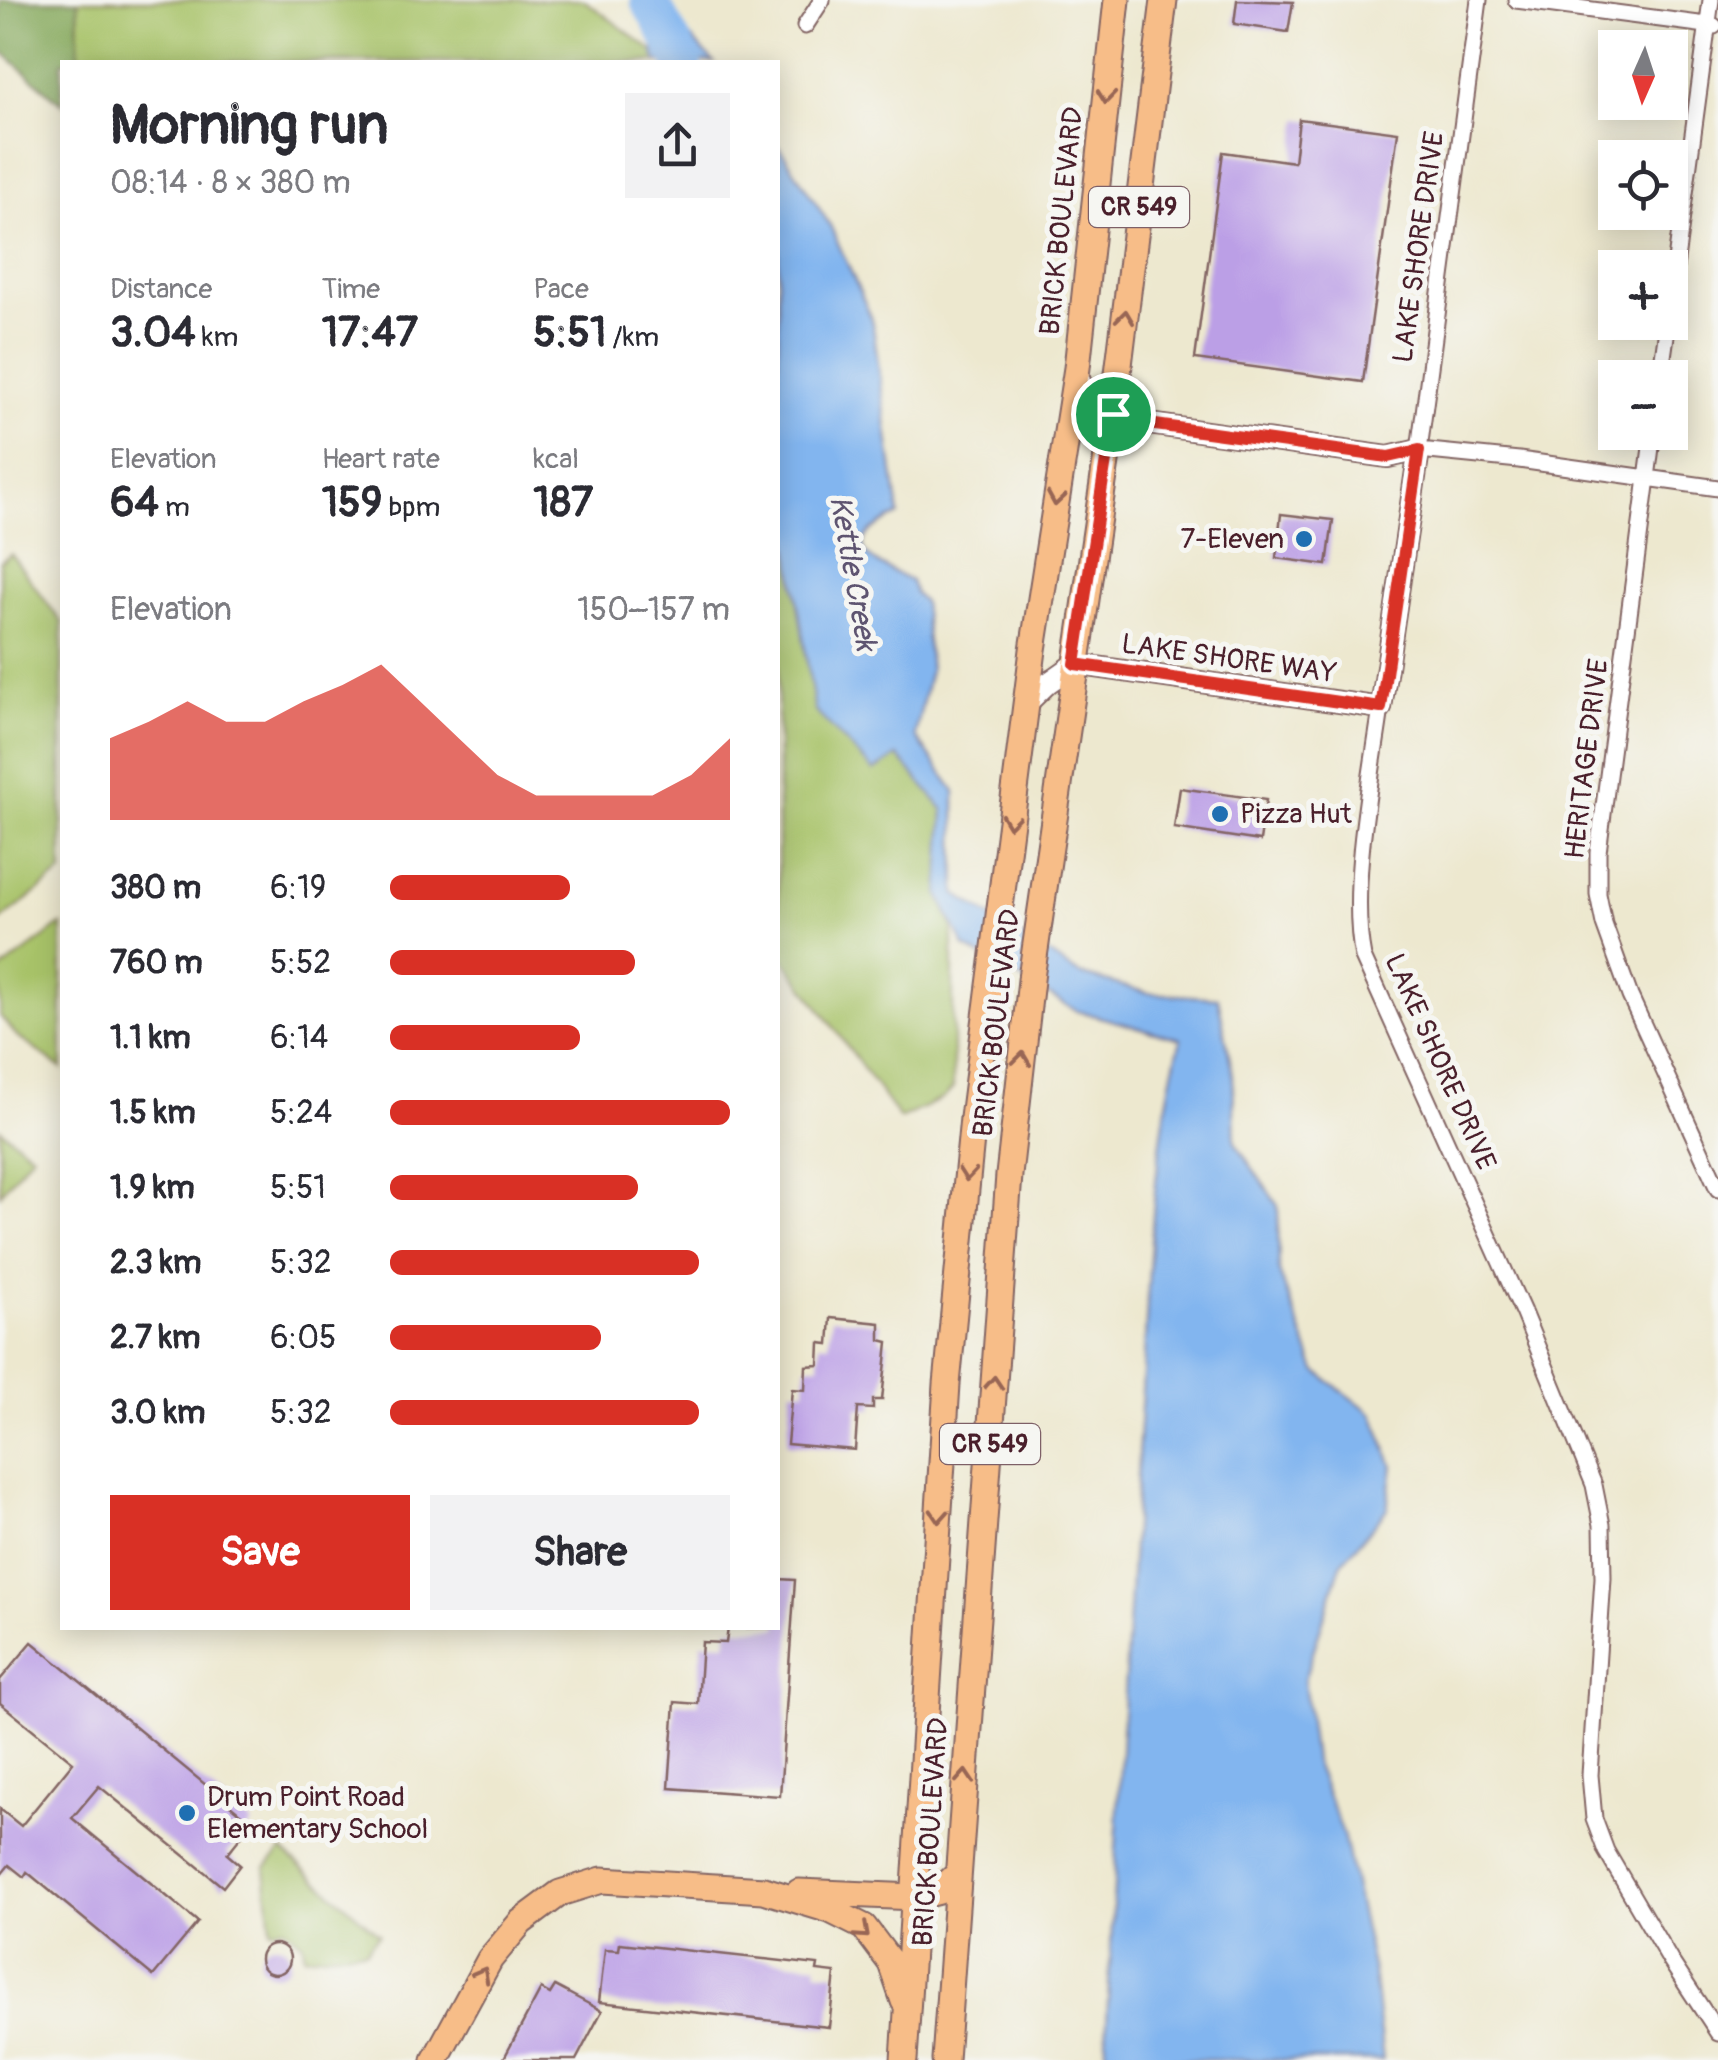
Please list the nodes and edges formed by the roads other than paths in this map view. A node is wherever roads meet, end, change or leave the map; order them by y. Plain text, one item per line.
1 (822, 0) edge
2 (1117, 0) edge
3 (1164, 0) edge
4 (1479, 0) edge
5 (1516, 0) edge
6 (1711, 0) edge
7 (1713, 25) edge
8 (805, 26) dead end
9 (1678, 250) edge
10 (1076, 368) junction
11 (1113, 414) junction
12 (1419, 450) junction
13 (1651, 450) edge
14 (1647, 478) junction
15 (1718, 488) edge
16 (1075, 664) junction
17 (1025, 706) junction
18 (1381, 708) junction
19 (1718, 1189) edge
20 (958, 1874) junction
21 (764, 1890) junction
22 (915, 1897) junction
23 (908, 2012) junction
24 (1718, 2032) edge
25 (435, 2060) edge
26 (904, 2060) edge
27 (945, 2060) edge

1 - 8 street
2 -> 10 main road, BRICK BOULEVARD / CR 549
11 -> 3 main road, BRICK BOULEVARD / CR 549
4 - 12 street, LAKE SHORE DRIVE
5 - 7 street
6 - 7 street
7 - 9 street
10 - 11 street
10 -> 17 main road, BRICK BOULEVARD / CR 549
11 - 12 street
11 - 16 main road, BRICK BOULEVARD / CR 549
12 - 14 street
12 - 18 street, LAKE SHORE DRIVE
13 - 14 street, HERITAGE DRIVE
14 - 15 street
14 - 19 street, HERITAGE DRIVE
16 - 17 street
16 - 18 street, LAKE SHORE WAY
20 -> 16 main road, BRICK BOULEVARD / CR 549
17 -> 22 main road, BRICK BOULEVARD / CR 549
18 - 24 street, LAKE SHORE DRIVE
20 - 22 main road
20 - 27 main road, BRICK BOULEVARD / CR 549
21 - 22 main road
21 -> 23 main road
25 -> 21 main road
22 - 23 main road, BRICK BOULEVARD / CR 549
23 - 26 main road, BRICK BOULEVARD / CR 549

